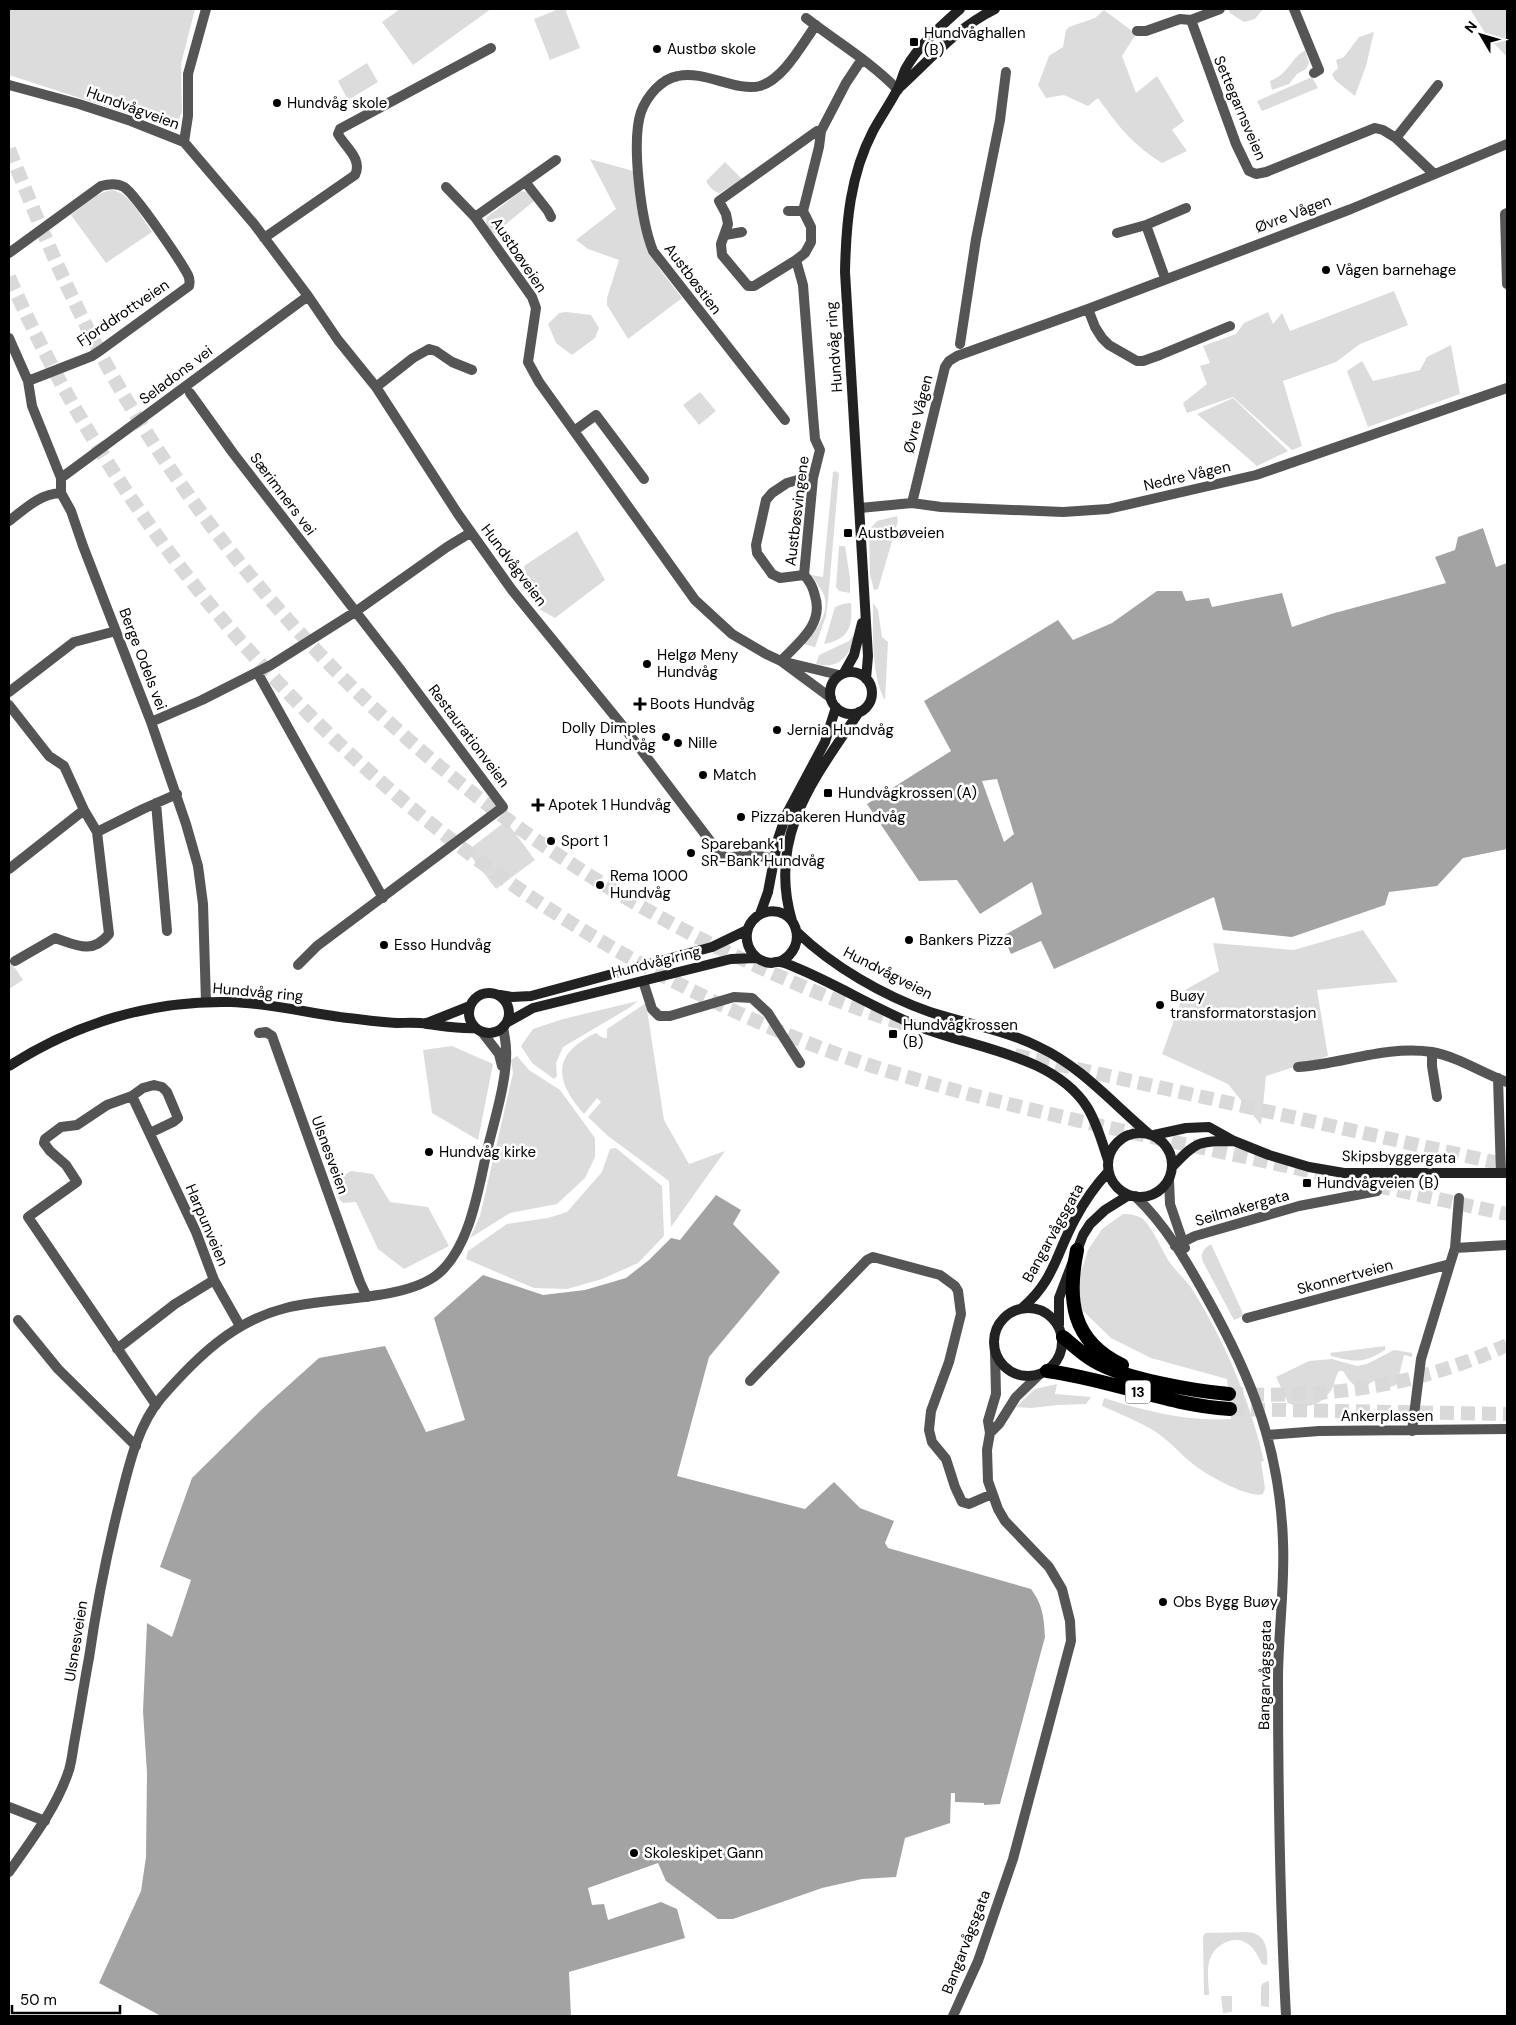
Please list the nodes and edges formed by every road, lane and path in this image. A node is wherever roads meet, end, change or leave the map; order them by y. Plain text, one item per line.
1 (206, 9) edge
2 (960, 9) edge
3 (995, 9) edge
4 (1220, 9) edge
5 (1294, 9) edge
6 (806, 18) dead end
7 (1191, 20) junction
8 (816, 26) junction
9 (1137, 31) dead end
10 (491, 48) dead end
11 (862, 59) junction
12 (1006, 72) dead end
13 (1314, 73) dead end
14 (9, 85) edge
15 (1438, 86) dead end
16 (898, 90) junction
17 (821, 131) junction
18 (1396, 138) junction
19 (184, 142) junction
20 (1507, 144) edge
21 (556, 160) dead end
22 (1433, 173) junction
23 (526, 182) junction
24 (446, 187) dead end
25 (1186, 208) dead end
26 (788, 211) dead end
27 (803, 211) junction
28 (1507, 213) edge
29 (476, 217) junction
30 (551, 217) dead end
31 (1146, 225) junction
32 (742, 232) dead end
33 (1117, 233) dead end
34 (725, 235) junction
35 (264, 238) junction
36 (9, 253) edge
37 (796, 260) junction
38 (1165, 278) junction
39 (1507, 284) edge
40 (308, 296) junction
41 (1088, 309) junction
42 (1230, 326) dead end
43 (9, 338) edge
44 (960, 344) dead end
45 (472, 370) dead end
46 (28, 381) junction
47 (376, 387) junction
48 (1507, 388) edge
49 (190, 393) dead end
50 (785, 420) dead end
51 (574, 431) junction
52 (61, 478) junction
53 (813, 478) junction
54 (644, 479) dead end
55 (61, 493) junction
56 (912, 503) junction
57 (860, 508) junction
58 (9, 521) edge
59 (470, 533) junction
60 (804, 575) junction
61 (355, 612) junction
62 (864, 612) junction
63 (116, 632) junction
64 (781, 661) junction
65 (257, 672) junction
66 (842, 674) junction
67 (866, 679) junction
68 (9, 692) edge
69 (833, 703) junction
70 (9, 705) edge
71 (859, 712) junction
72 (151, 722) junction
73 (177, 794) junction
74 (156, 804) junction
75 (84, 810) junction
76 (97, 832) junction
77 (774, 859) junction
78 (9, 869) edge
79 (383, 898) junction
80 (760, 914) junction
81 (792, 921) junction
82 (748, 930) junction
83 (167, 931) dead end
84 (797, 932) junction
85 (757, 958) junction
86 (15, 961) dead end
87 (779, 962) junction
88 (298, 965) dead end
89 (643, 981) junction
90 (500, 995) junction
91 (206, 1002) junction
92 (470, 1006) junction
93 (427, 1024) junction
94 (506, 1024) junction
95 (479, 1030) junction
96 (259, 1033) dead end
97 (1432, 1052) junction
98 (800, 1063) dead end
99 (9, 1066) edge
100 (1298, 1067) dead end
101 (504, 1074) junction
102 (1503, 1080) edge
103 (132, 1096) junction
104 (1438, 1097) dead end
105 (150, 1133) junction
106 (1151, 1134) junction
107 (1234, 1141) junction
108 (1108, 1160) junction
109 (1172, 1166) junction
110 (1108, 1172) junction
111 (1504, 1173) edge
112 (1169, 1179) junction
113 (1377, 1191) dead end
114 (1132, 1196) junction
115 (1460, 1198) dead end
116 (1179, 1244) junction
117 (1507, 1245) edge
118 (1455, 1248) junction
119 (1077, 1250) junction
120 (1450, 1264) junction
121 (214, 1280) junction
122 (367, 1297) junction
123 (1022, 1308) junction
124 (1247, 1318) dead end
125 (18, 1320) dead end
126 (240, 1326) junction
127 (1061, 1332) junction
128 (116, 1349) junction
129 (995, 1353) junction
130 (1044, 1372) junction
131 (1136, 1376) junction
132 (750, 1381) dead end
133 (1229, 1394) tunnel mouth
134 (156, 1406) junction
135 (1230, 1409) tunnel mouth
136 (1507, 1429) edge
137 (1412, 1431) junction
138 (990, 1433) junction
139 (1268, 1435) junction
140 (136, 1446) junction
141 (992, 1494) junction
142 (9, 1807) edge
143 (46, 1820) junction
144 (9, 1872) edge
145 (953, 2016) edge
146 (1286, 2016) edge

1 - 19 street
2 - 16 main road, Hundvåg ring
3 - 16 main road, Hundvåg ring
4 - 7 street
5 - 13 street
6 - 8 street
7 - 9 street
7 - 18 street, Settegarnsveien
8 - 11 street
8 - 50 street, Austbøstien
10 - 35 street
11 - 16 street
11 - 17 street
12 - 44 street
14 - 19 street, Hundvågveien
15 - 18 street
16 - 57 main road, Hundvåg ring
17 - 27 street
17 - 34 street
18 - 22 street, Settegarnsveien
19 - 35 street, Hundvågveien
20 - 22 street, Øvre Vågen
21 - 23 street, Austbøveien
22 - 38 street, Øvre Vågen
23 - 29 street, Austbøveien
23 - 30 street
24 - 29 street, Austbøveien
25 - 31 street
26 - 27 street
27 - 37 street
28 - 39 street
29 - 51 street, Austbøveien
31 - 33 street
31 - 38 street
32 - 34 street
34 - 37 street
35 - 40 street, Hundvågveien
36 - 46 street, Fjorddrottveien
37 - 53 street, Austbøsvingene
38 - 41 street, Øvre Vågen
40 - 47 street, Hundvågveien
40 - 52 street, Seladons vei
41 - 42 street
41 - 56 street, Øvre Vågen
43 - 46 street, Berge Odels vei
45 - 47 street
46 - 52 street, Berge Odels vei
47 - 59 street, Hundvågveien
48 - 56 street, Nedre Vågen
49 - 61 street, Særimners vei
51 - 54 street
51 - 64 street, Austbøveien
52 - 55 street, Berge Odels vei
53 - 60 street, Austbøsvingene
53 - 60 street
55 - 58 street
55 - 63 street, Berge Odels vei
56 - 57 street, Nedre Vågen
57 - 62 main road, Hundvåg ring
59 - 61 street
59 - 77 street, Hundvågveien
60 - 64 street, Austbøsvingene
61 - 65 street
61 - 79 street, Restaurationveien
62 - 66 main road, Hundvåg ring
62 - 67 main road, Hundvåg ring
63 - 68 street
63 - 72 street, Berge Odels vei
64 - 66 street, Austbøveien
64 - 69 street, Austbøveien
65 - 72 street
65 - 79 street
66 - 67 main road
66 - 69 main road
67 - 71 main road
69 - 71 main road
69 - 77 main road
70 - 75 street
71 - 81 main road
72 - 73 street, Berge Odels vei
73 - 74 street
73 - 91 street, Berge Odels vei
74 - 76 street
74 - 83 street
75 - 76 street
75 - 78 street
76 - 86 street
77 - 80 main road
79 - 88 street, Restaurationveien
80 - 81 main road
80 - 82 main road
81 - 84 main road
82 - 85 main road
82 - 90 main road, Hundvåg ring
84 - 87 main road
84 - 106 main road, Hundvågveien
85 - 87 main road
85 - 89 main road, Hundvåg ring
87 - 108 main road
89 - 94 main road, Hundvåg ring
89 - 98 street
90 - 92 main road
90 - 94 main road
91 - 93 main road, Hundvåg ring
91 - 99 main road, Hundvåg ring
92 - 93 main road, Hundvåg ring
92 - 95 main road
93 - 95 main road, Hundvåg ring
94 - 95 main road
94 - 101 street, Ulsnesveien
95 - 101 street
96 - 122 street, Ulsnesveien
97 - 100 street
97 - 102 street
97 - 104 street
101 - 122 street, Ulsnesveien
102 - 111 street
103 - 105 street, Harpunveien
103 - 105 street
103 - 128 street
105 - 121 street, Harpunveien
106 - 107 main road, Skipsbyggergata
106 - 108 main road
106 - 109 main road
107 - 109 main road, Skipsbyggergata
107 - 111 main road, Skipsbyggergata
108 - 110 main road
109 - 112 main road
110 - 114 main road
110 - 123 main road, Bangarvågsgata
112 - 114 main road
112 - 116 street, Bangarvågsgata
113 - 116 street, Seilmakergata
114 - 116 street, Bangarvågsgata
114 - 119 main road, Bangarvågsgata
115 - 118 street
116 - 139 street, Bangarvågsgata
117 - 118 street
118 - 120 street
119 - 127 main road, Bangarvågsgata
119 - 131 highway, 13
120 - 124 street, Skonnertveien
120 - 137 street
121 - 126 street, Harpunveien
121 - 128 street
122 - 126 street, Ulsnesveien
123 - 127 main road
123 - 129 main road
125 - 140 street
126 - 134 street, Ulsnesveien
127 - 130 main road
127 - 131 highway, 13
128 - 134 street
129 - 130 main road
129 - 138 street, Bangarvågsgata
130 - 135 highway, 13
130 - 138 street, Bangarvågsgata
131 - 133 highway, 13
132 - 141 street
134 - 140 street, Ulsnesveien
136 - 137 street, Ankerplassen
137 - 139 street, Ankerplassen
138 - 141 street, Bangarvågsgata
139 - 146 street, Bangarvågsgata
140 - 143 street, Ulsnesveien
141 - 145 street, Bangarvågsgata
142 - 143 street
143 - 144 street, Ulsnesveien

